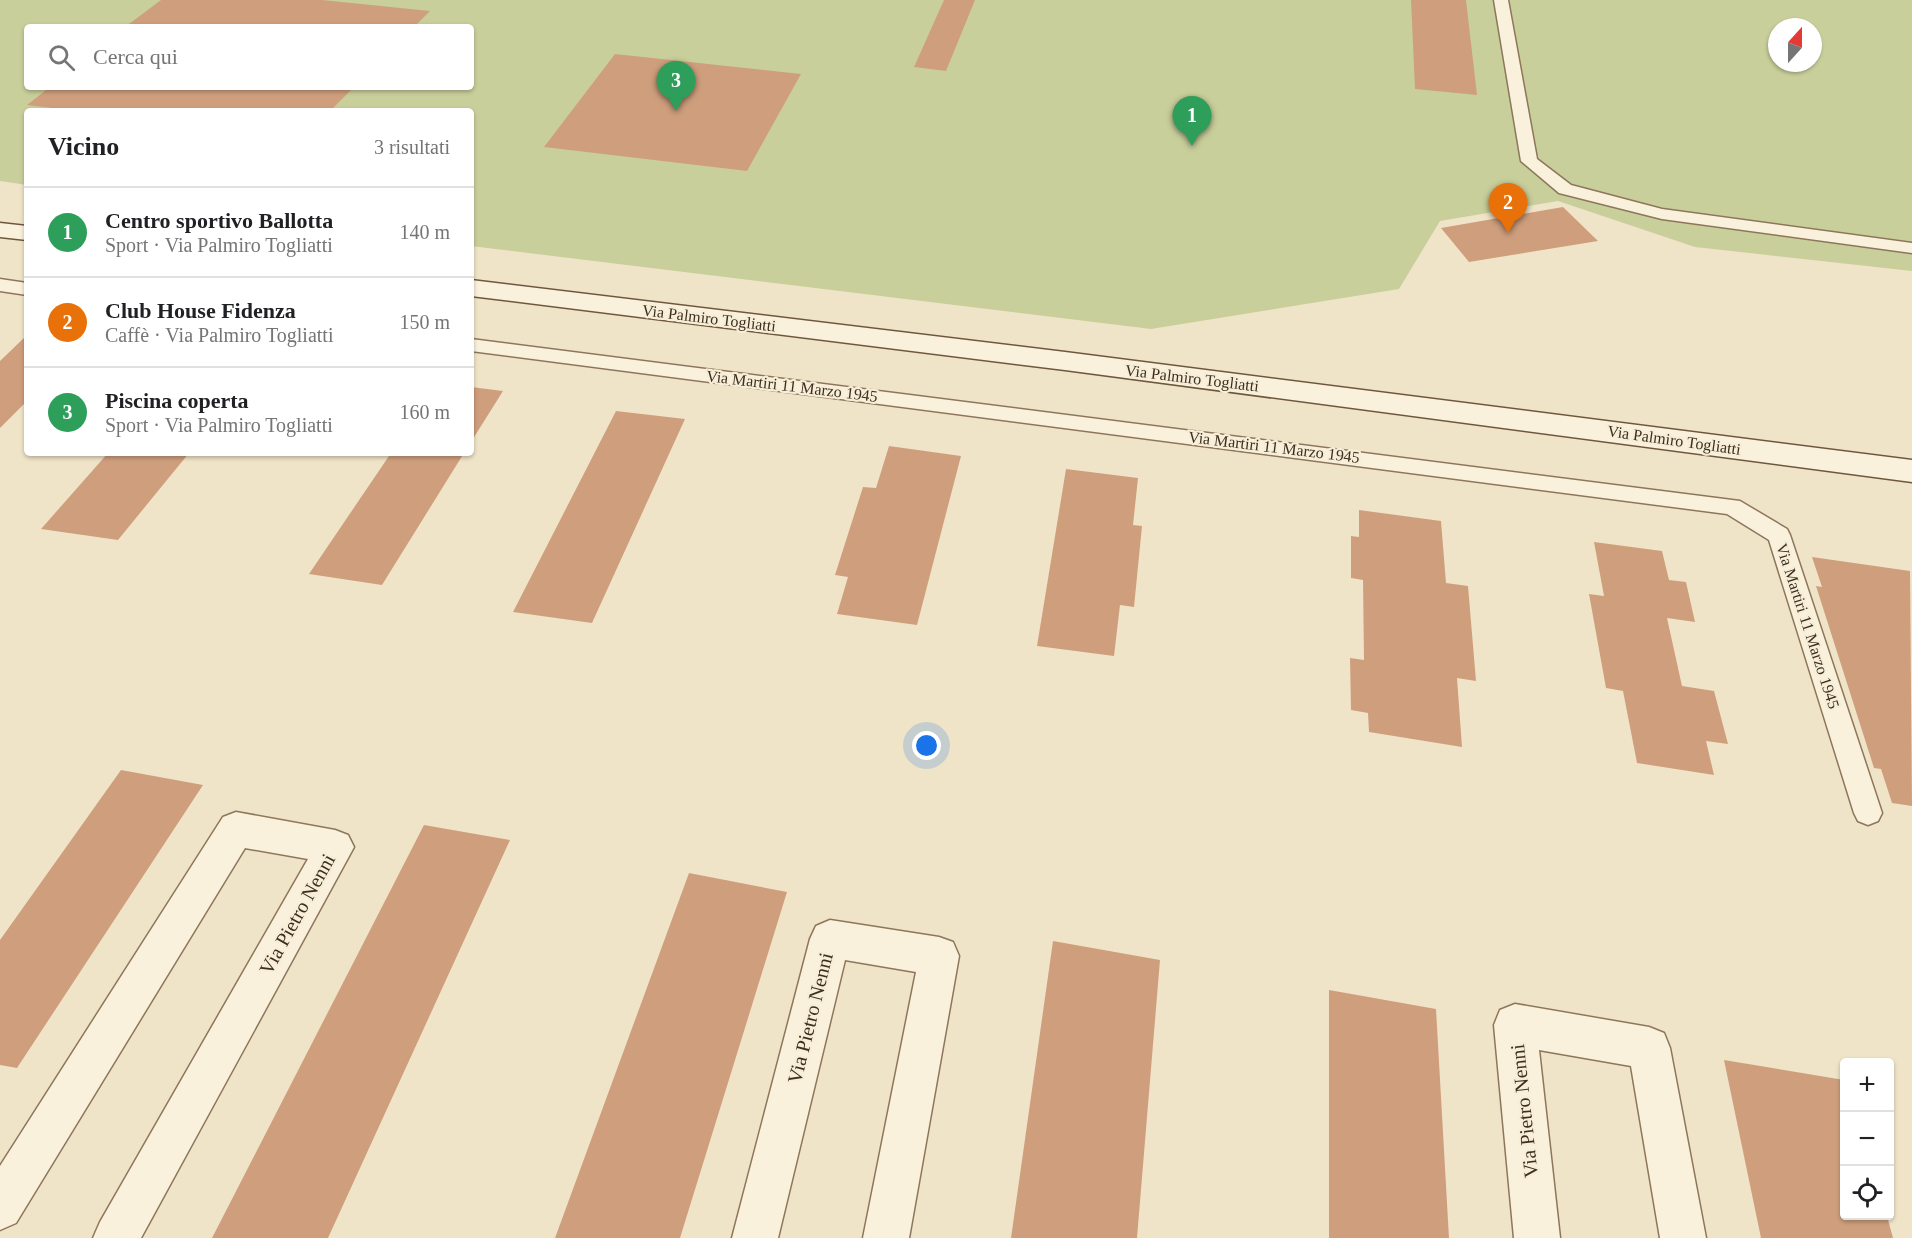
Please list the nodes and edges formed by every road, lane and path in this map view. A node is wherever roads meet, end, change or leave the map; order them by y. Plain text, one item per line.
1 (1501, 0) edge
2 (1912, 248) edge
3 (0, 285) edge
4 (474, 288) edge
5 (24, 289) edge
6 (474, 345) edge
7 (1912, 471) edge
8 (1868, 813) dead end
9 (0, 1208) edge
10 (116, 1238) edge
11 (755, 1238) edge
12 (886, 1238) edge
13 (1538, 1238) edge
14 (1683, 1238) edge

1 - 2 lane
3 - 5 lane
4 - 7 street, Via Palmiro Togliatti
6 - 8 lane, Via Martiri 11 Marzo 1945
9 - 10 street, Via Pietro Nenni
11 - 12 street, Via Pietro Nenni
13 - 14 street, Via Pietro Nenni

